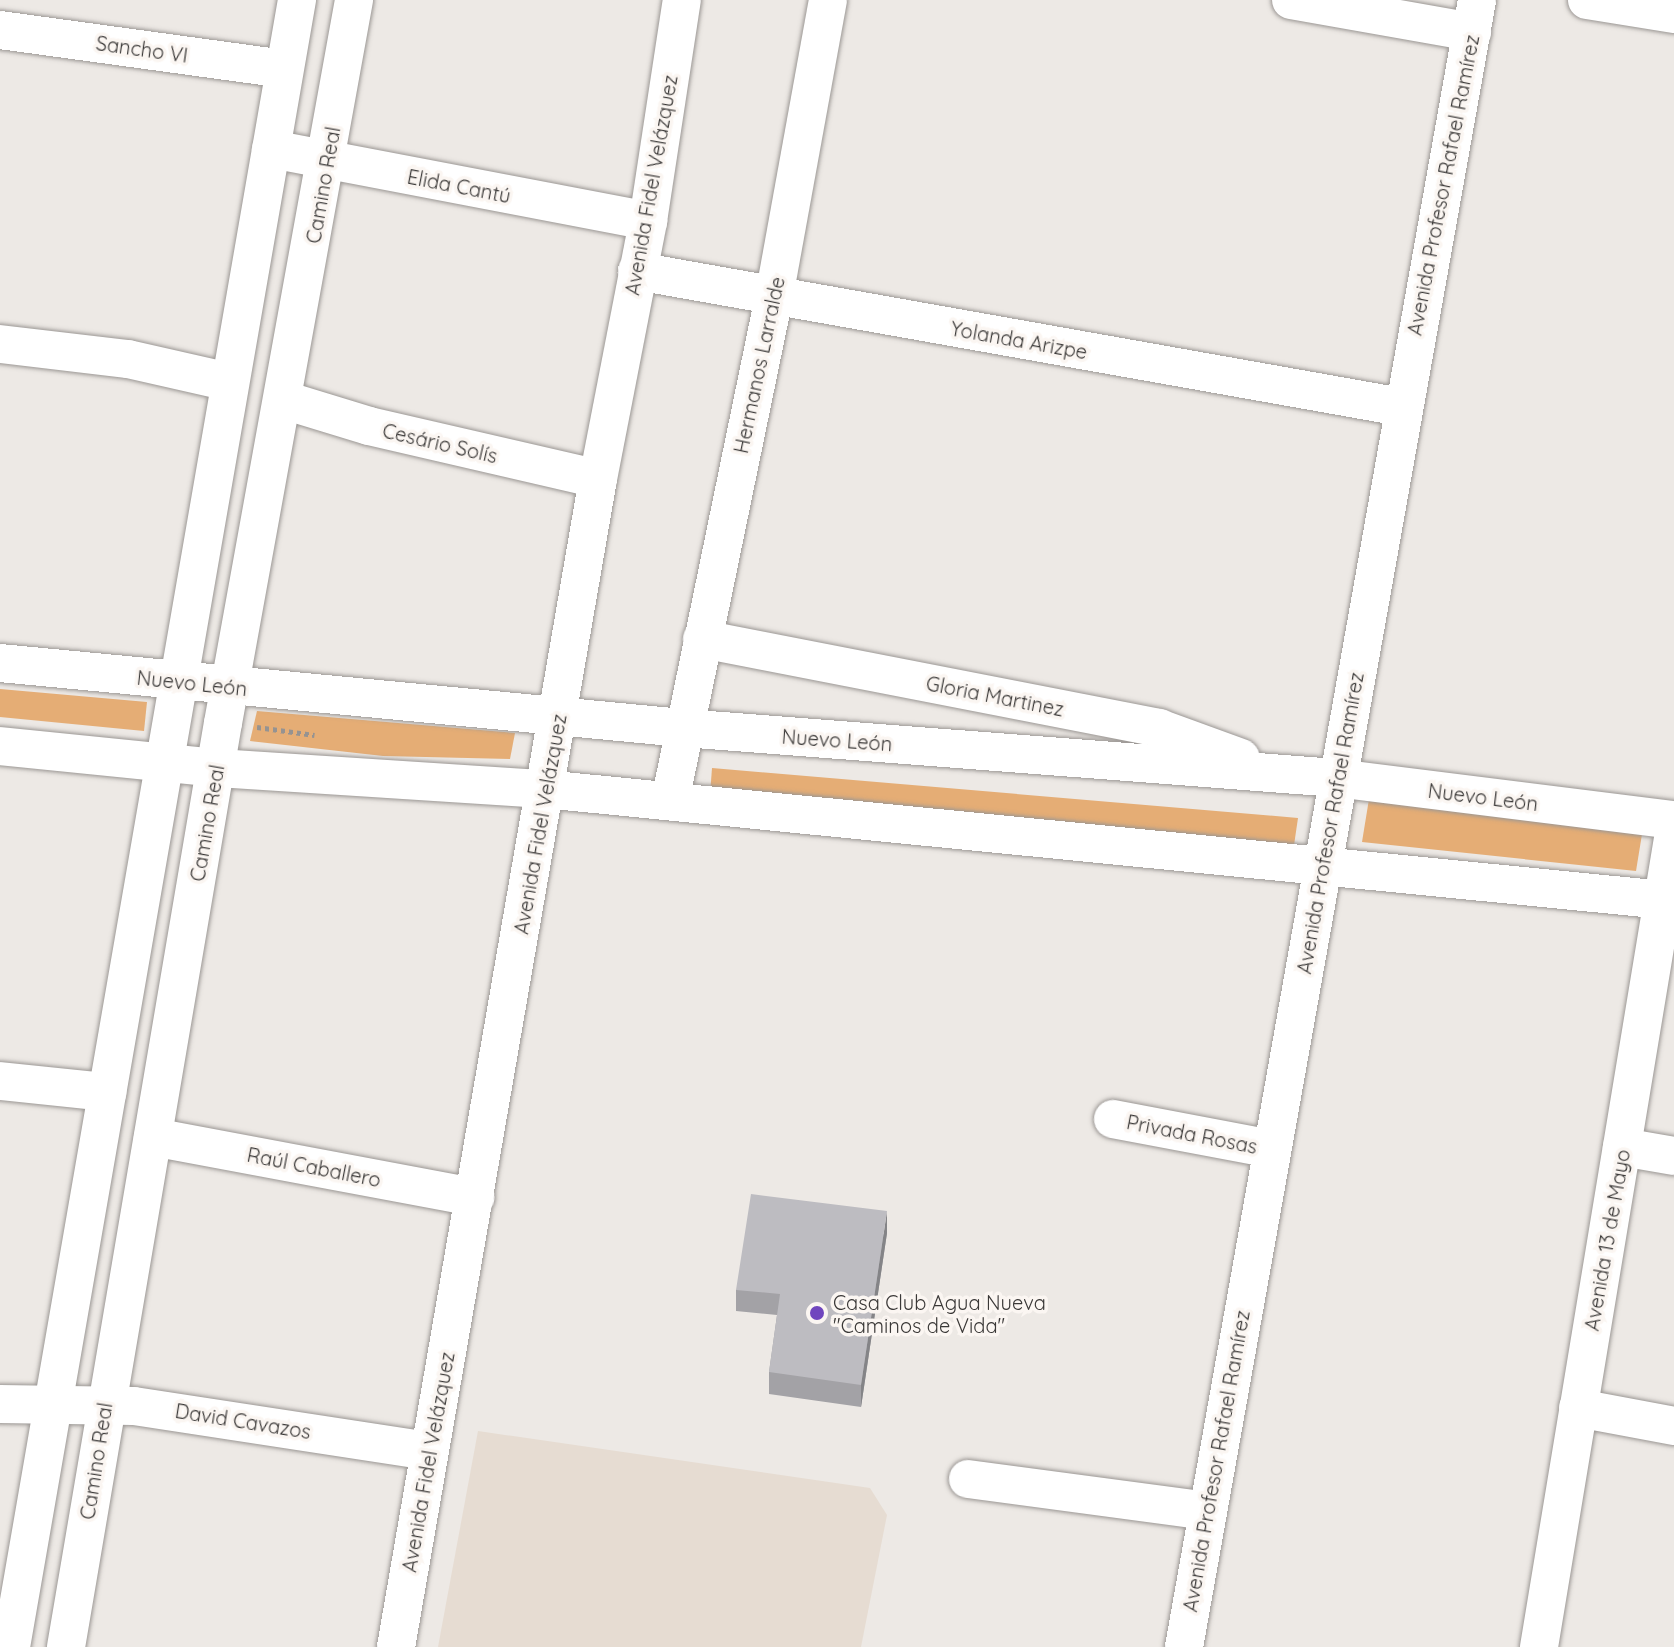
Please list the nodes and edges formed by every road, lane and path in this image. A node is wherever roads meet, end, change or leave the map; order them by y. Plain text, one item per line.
1 (297, 0) edge
2 (354, 0) edge
3 (682, 0) edge
4 (828, 0) edge
5 (1291, 0) edge
6 (1587, 0) edge
7 (1674, 14) edge
8 (1474, 16) edge
9 (0, 30) edge
10 (284, 69) junction
11 (271, 149) junction
12 (327, 161) junction
13 (648, 221) junction
14 (637, 271) junction
15 (774, 297) junction
16 (0, 344) edge
17 (229, 382) junction
18 (284, 400) junction
19 (1401, 407) junction
20 (598, 479) junction
21 (702, 639) junction
22 (0, 663) edge
23 (179, 681) junction
24 (231, 687) junction
25 (559, 714) junction
26 (683, 728) junction
27 (0, 746) edge
28 (164, 762) junction
29 (217, 768) junction
30 (1283, 774) junction
31 (1336, 778) junction
32 (544, 789) junction
33 (670, 801) junction
34 (1674, 820) edge
35 (1674, 832) edge
36 (1325, 864) junction
37 (1668, 900) edge
38 (0, 1081) edge
39 (107, 1092) junction
40 (1113, 1119) dead end
41 (153, 1137) junction
42 (1622, 1147) junction
43 (1272, 1149) junction
44 (1674, 1156) edge
45 (475, 1197) junction
46 (0, 1404) edge
47 (55, 1404) junction
48 (105, 1404) junction
49 (1578, 1408) junction
50 (1674, 1426) edge
51 (429, 1451) junction
52 (968, 1479) dead end
53 (1207, 1511) junction
54 (11, 1647) edge
55 (66, 1647) edge
56 (396, 1647) edge
57 (1184, 1647) edge
58 (1539, 1647) edge

1 - 10 street
2 - 12 street, Camino Real
3 - 13 street, Avenida Fidel Velázquez
4 - 15 street, Hermanos Larralde
5 - 8 street
6 - 7 street
8 - 19 street, Avenida Profesor Rafael Ramírez
9 - 10 street, Sancho VI
10 - 11 street
11 - 12 street, Elida Cantú
11 - 17 street
12 - 13 street, Elida Cantú
12 - 18 street, Camino Real
13 - 14 street, Avenida Fidel Velázquez
14 - 15 street, Yolanda Arizpe
14 - 20 street, Avenida Fidel Velázquez
15 - 19 street, Yolanda Arizpe
15 - 21 street, Hermanos Larralde
16 - 17 street
17 - 23 street
18 - 20 street, Cesário Solís
18 - 24 street, Camino Real
19 - 31 street, Avenida Profesor Rafael Ramírez
20 - 25 street, Avenida Fidel Velázquez
21 - 26 street, Hermanos Larralde
21 - 30 street, Gloria Martinez
22 - 23 street, Nuevo León
23 - 24 street, Nuevo León
23 - 28 street
24 - 25 street, Nuevo León
24 - 29 street, Camino Real
25 - 26 street, Nuevo León
25 - 32 street, Avenida Fidel Velázquez
26 - 30 street, Nuevo León
26 - 33 street, Hermanos Larralde
27 - 28 street
28 - 29 street
28 - 39 street
29 - 32 street
29 - 41 street, Camino Real
30 - 31 street, Nuevo León
31 - 34 street, Nuevo León
31 - 36 street, Avenida Profesor Rafael Ramírez
32 - 33 street
32 - 45 street, Avenida Fidel Velázquez
33 - 36 street
35 - 37 street, Avenida 13 de Mayo
36 - 37 street
36 - 43 street, Avenida Profesor Rafael Ramírez
37 - 42 street, Avenida 13 de Mayo
38 - 39 street
39 - 47 street
40 - 43 street, Privada Rosas
41 - 45 street, Raúl Caballero
41 - 48 street, Camino Real
42 - 44 street
42 - 49 street, Avenida 13 de Mayo
43 - 53 street, Avenida Profesor Rafael Ramírez
45 - 51 street, Avenida Fidel Velázquez
46 - 47 street, David Cavazos
47 - 48 street, David Cavazos
47 - 54 street
48 - 51 street, David Cavazos
48 - 55 street, Camino Real
49 - 50 street
49 - 58 street, Avenida 13 de Mayo
51 - 56 street, Avenida Fidel Velázquez
52 - 53 street
53 - 57 street, Avenida Profesor Rafael Ramírez

